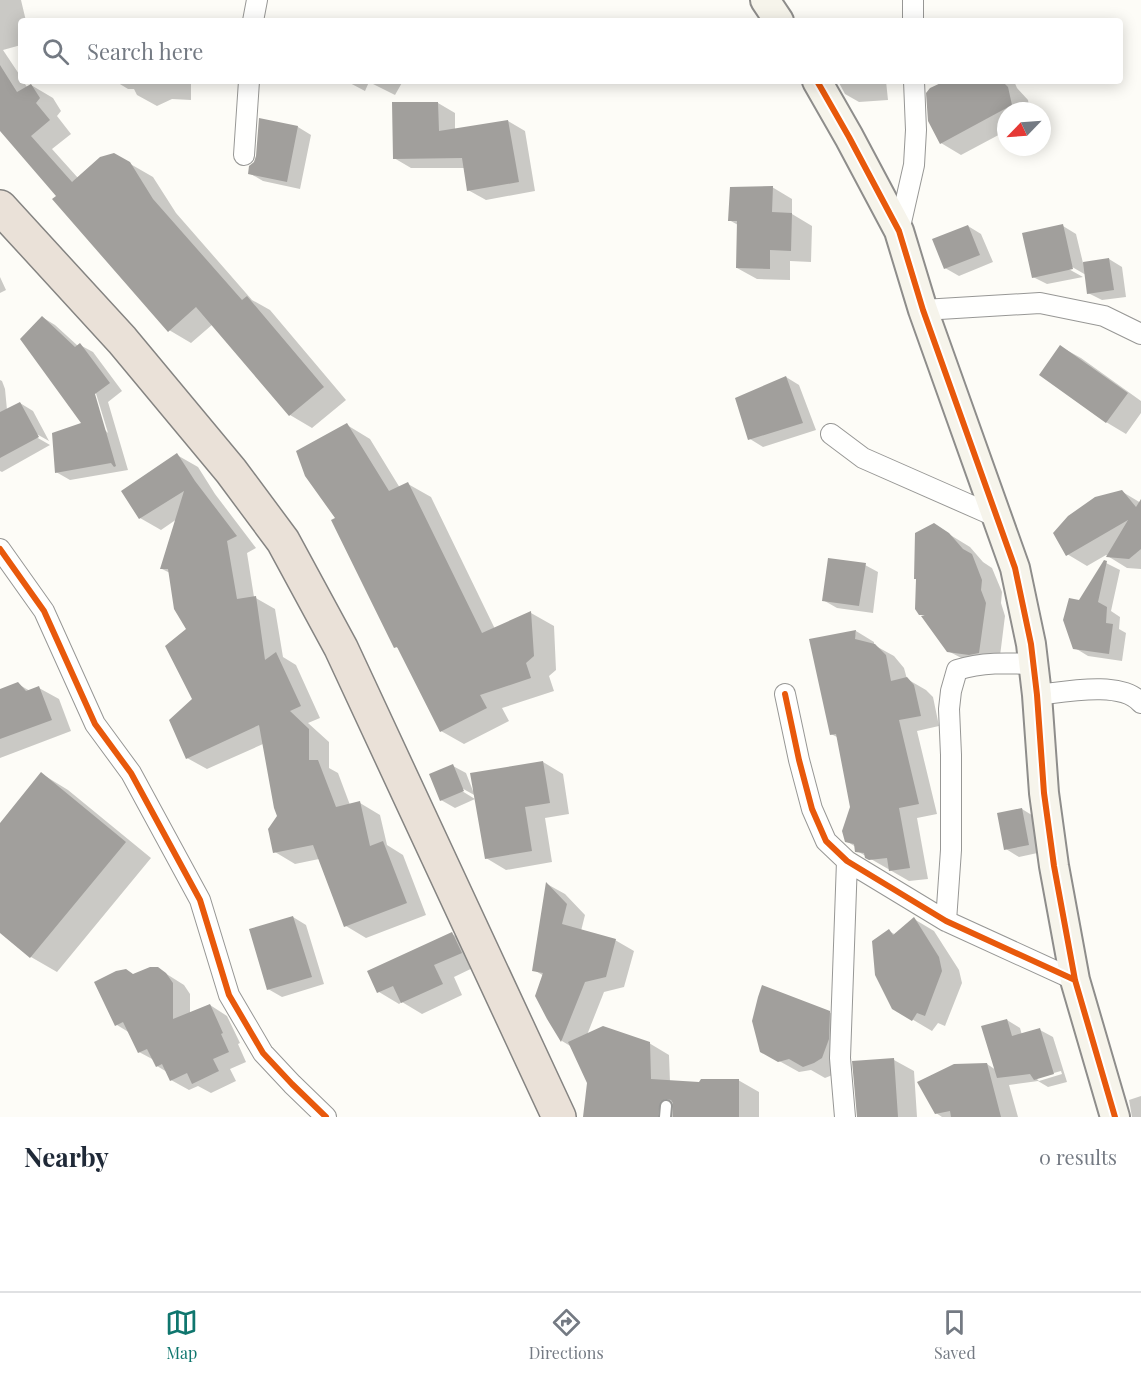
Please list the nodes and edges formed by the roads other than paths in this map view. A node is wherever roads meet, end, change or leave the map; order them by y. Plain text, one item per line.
1 (257, 0) edge
2 (765, 0) edge
3 (913, 0) edge
4 (254, 18) edge
5 (777, 18) edge
6 (913, 18) edge
7 (249, 84) edge
8 (819, 84) edge
9 (914, 84) edge
10 (244, 155) dead end
11 (0, 207) edge
12 (900, 231) junction
13 (923, 310) junction
14 (1141, 334) edge
15 (831, 434) dead end
16 (997, 517) junction
17 (0, 549) edge
18 (1033, 664) junction
19 (785, 694) dead end
20 (1037, 695) junction
21 (1141, 703) edge
22 (847, 861) junction
23 (946, 921) junction
24 (1075, 980) junction
25 (326, 1117) edge
26 (559, 1117) edge
27 (845, 1117) edge
28 (1115, 1117) edge

1 - 4 street
2 - 5 street
3 - 6 street
7 - 10 street
8 - 12 street
9 - 12 street
11 - 26 highway
12 - 13 street
13 - 14 street
13 - 16 street
15 - 16 street
16 - 18 street
17 - 25 street
18 - 20 street
18 - 23 street
19 - 22 street
20 - 21 street
20 - 24 street
22 - 23 street
22 - 27 street
23 - 24 street
24 - 28 street

